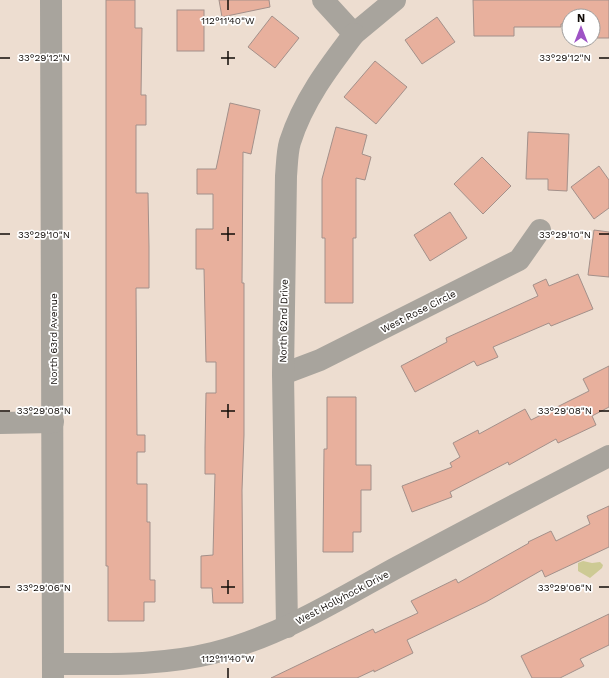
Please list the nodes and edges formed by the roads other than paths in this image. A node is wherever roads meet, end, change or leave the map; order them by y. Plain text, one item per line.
1 (51, 0) edge
2 (323, 0) edge
3 (395, 0) edge
4 (354, 34) junction
5 (540, 230) dead end
6 (283, 374) junction
7 (53, 422) junction
8 (0, 423) edge
9 (609, 456) edge
10 (287, 627) junction
11 (53, 671) edge

1 - 7 street, North 63rd Avenue
2 - 4 street
3 - 4 street, North 62nd Drive
4 - 6 street, North 62nd Drive
5 - 6 street, West Rose Circle
6 - 10 street, North 62nd Drive
7 - 8 street
7 - 11 street, North 63rd Avenue
9 - 10 street, West Hollyhock Drive
10 - 11 street, West Hollyhock Drive

